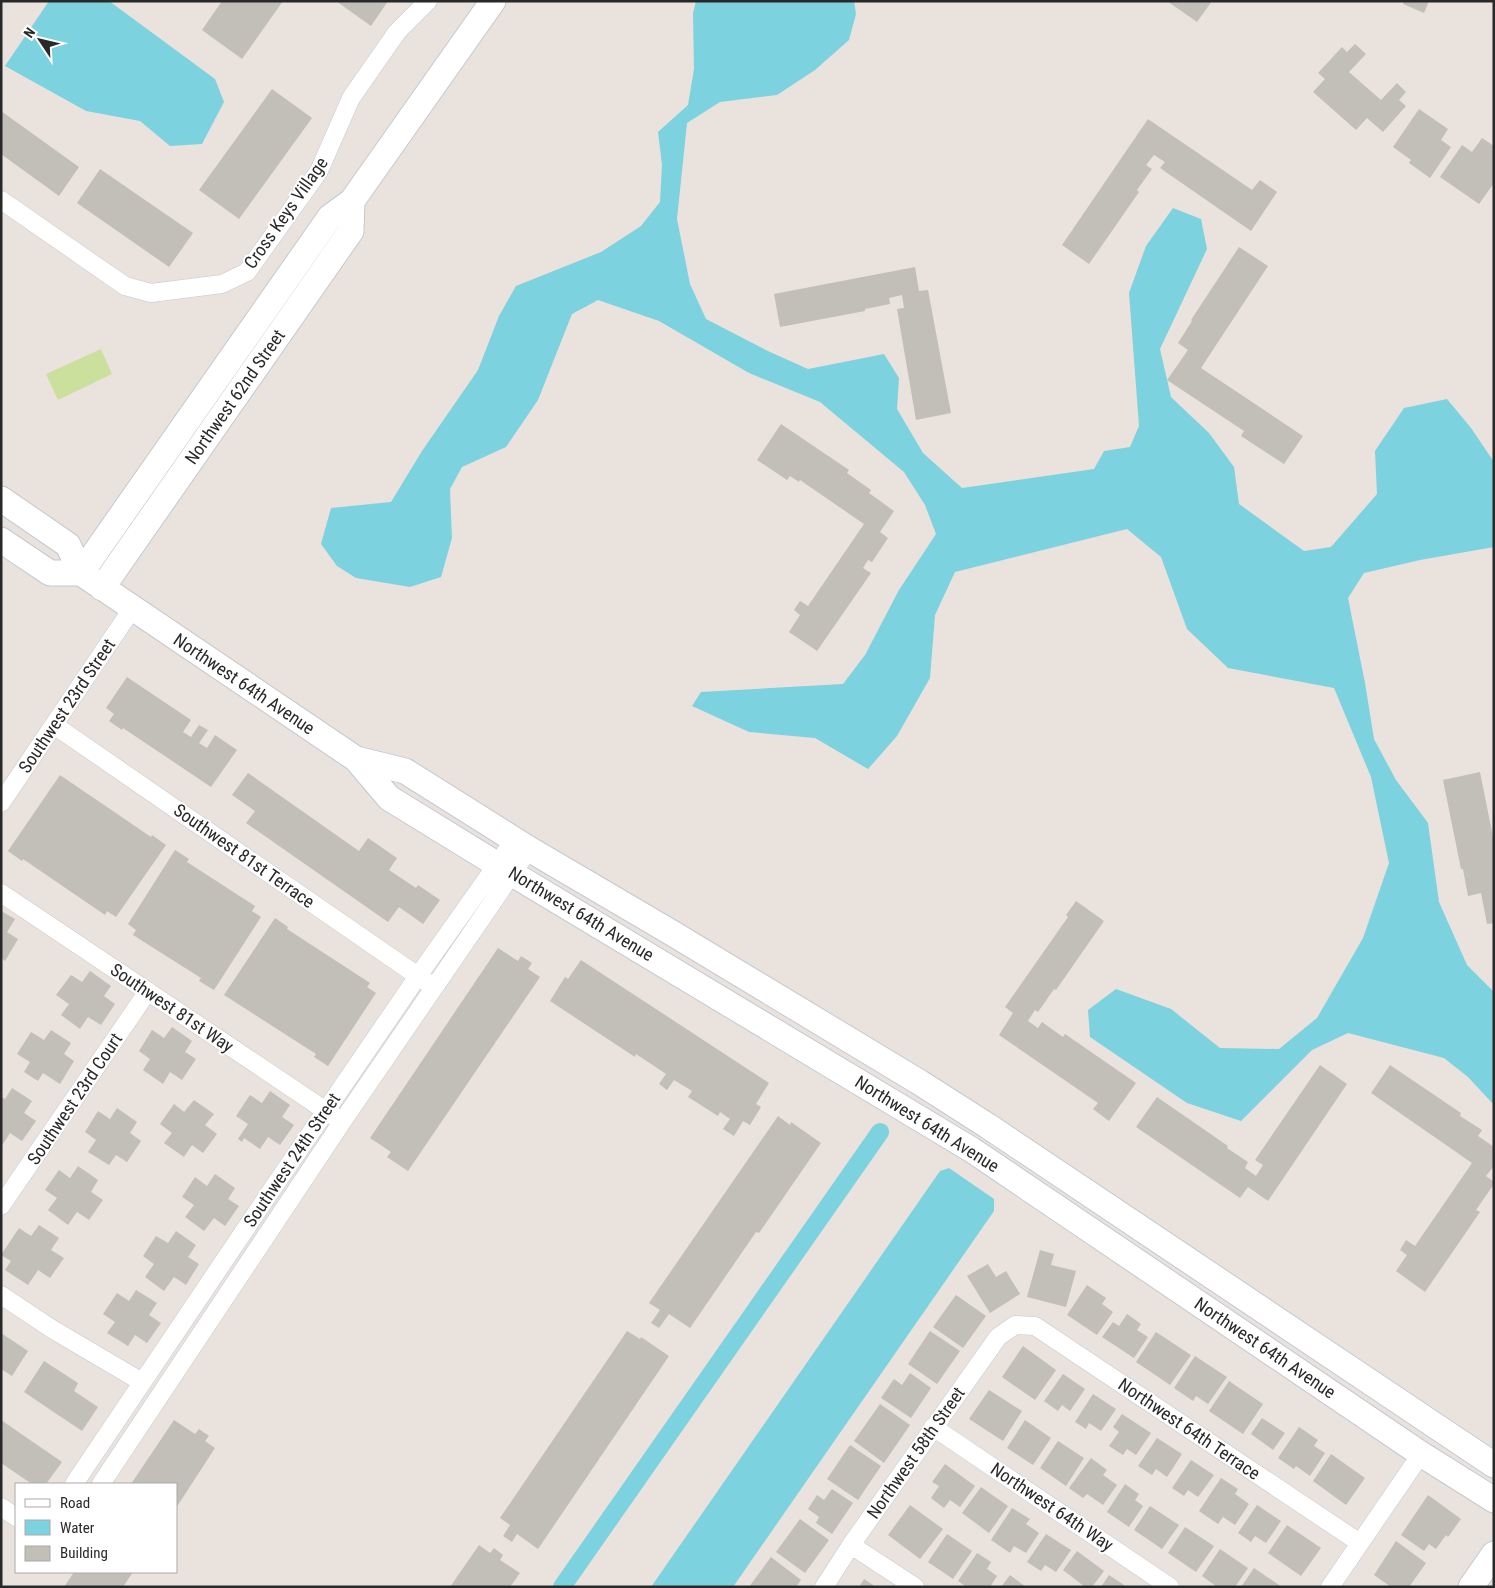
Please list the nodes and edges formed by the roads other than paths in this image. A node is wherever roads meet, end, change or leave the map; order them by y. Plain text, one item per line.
1 (428, 1) edge
2 (492, 1) edge
3 (1, 200) edge
4 (352, 201) junction
5 (209, 389) junction
6 (217, 424) junction
7 (1, 499) edge
8 (1, 540) edge
9 (81, 573) junction
10 (102, 588) junction
11 (132, 609) junction
12 (54, 725) junction
13 (356, 759) junction
14 (1, 803) edge
15 (522, 844) junction
16 (504, 869) junction
17 (1, 893) edge
18 (418, 976) junction
19 (743, 976) junction
20 (434, 987) junction
21 (148, 991) junction
22 (712, 993) junction
23 (919, 1082) junction
24 (903, 1108) junction
25 (326, 1111) junction
26 (342, 1122) junction
27 (1, 1206) edge
28 (1238, 1294) junction
29 (1, 1295) edge
30 (1222, 1318) junction
31 (1015, 1325) joint
32 (142, 1382) junction
33 (934, 1427) junction
34 (1421, 1454) junction
35 (1494, 1465) edge
36 (75, 1483) edge
37 (102, 1483) edge
38 (1494, 1500) edge
39 (1, 1507) edge
40 (15, 1516) edge
41 (1360, 1544) junction
42 (851, 1545) junction
43 (1494, 1554) edge
44 (824, 1587) edge
45 (914, 1587) edge
46 (1170, 1587) edge
47 (1330, 1587) edge
48 (1471, 1587) edge

1 - 3 street, Cross Keys Village
2 - 4 street, Northwest 62nd Street
4 - 5 street, Northwest 62nd Street
4 - 6 street, Northwest 62nd Street
5 - 6 street
5 - 9 street, Northwest 62nd Street
6 - 10 street, Northwest 62nd Street
7 - 9 street
8 - 9 street
9 - 10 street, Northwest 64th Avenue
10 - 11 street, Northwest 64th Avenue
11 - 12 street, Southwest 23rd Street
11 - 13 street, Northwest 64th Avenue
12 - 14 street, Southwest 23rd Street
12 - 18 street, Southwest 81st Terrace
13 - 15 street, Northwest 64th Avenue
13 - 16 street, Northwest 64th Avenue
15 - 16 street, Southwest 24th Street
15 - 19 street, Northwest 64th Avenue
16 - 18 street, Southwest 24th Street
16 - 20 street, Southwest 24th Street
16 - 22 street, Northwest 64th Avenue
17 - 21 street, Southwest 81st Way
18 - 20 street, Southwest 81st Terrace
18 - 25 street, Southwest 24th Street
19 - 22 street
19 - 23 street, Northwest 64th Avenue
20 - 26 street, Southwest 24th Street
21 - 25 street, Southwest 81st Way
21 - 27 street, Southwest 23rd Court
22 - 24 street, Northwest 64th Avenue
23 - 24 street
23 - 28 street, Northwest 64th Avenue
24 - 30 street, Northwest 64th Avenue
25 - 26 street, Southwest 81st Way
25 - 32 street, Southwest 24th Street
26 - 37 street, Southwest 24th Street
28 - 30 street
28 - 35 street, Northwest 64th Avenue
29 - 32 street
30 - 34 street, Northwest 64th Avenue
31 - 33 street, Northwest 58th Street
31 - 41 street, Northwest 64th Terrace
32 - 36 street, Southwest 24th Street
33 - 42 street, Northwest 58th Street
33 - 46 street, Northwest 64th Way
34 - 38 street, Northwest 64th Avenue
34 - 41 street
39 - 40 street
41 - 47 street
42 - 44 street, Northwest 58th Street
42 - 45 street
43 - 48 street

